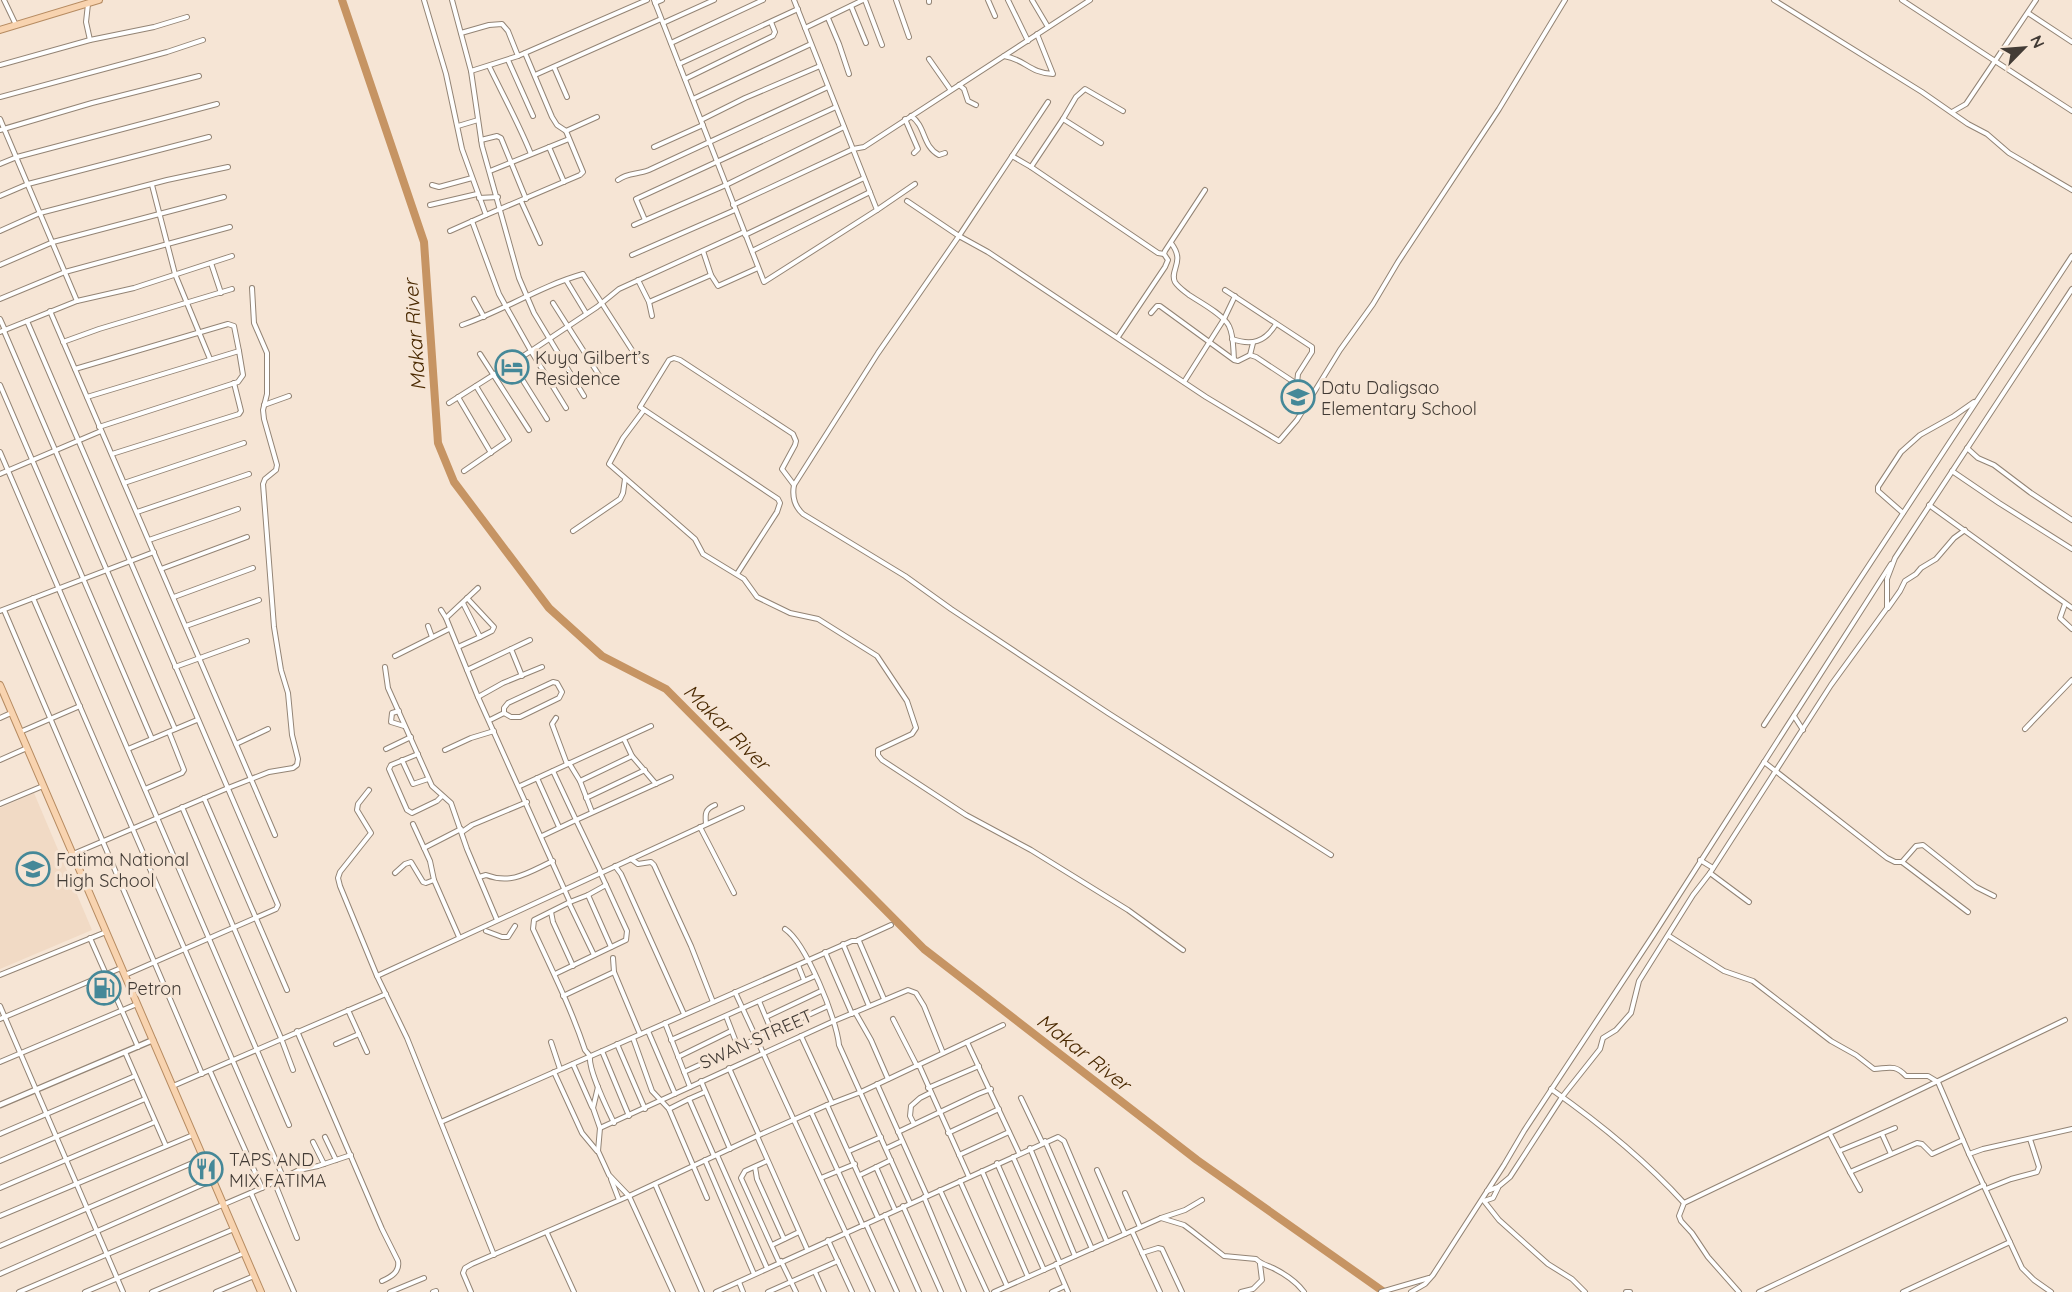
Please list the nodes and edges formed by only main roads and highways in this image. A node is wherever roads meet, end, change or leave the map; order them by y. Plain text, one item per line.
1 (99, 0) edge
2 (0, 30) edge
3 (0, 685) edge
4 (261, 1292) edge

1 - 2 main road
3 - 4 main road

